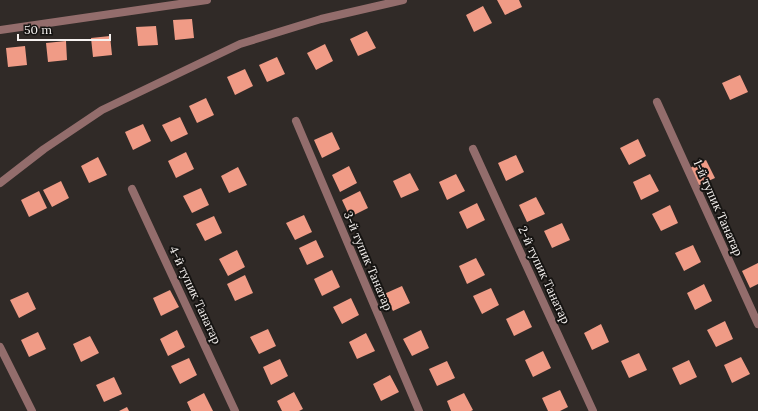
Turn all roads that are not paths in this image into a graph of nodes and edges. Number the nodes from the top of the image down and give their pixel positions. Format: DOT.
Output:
graph roads {
  1 [pos="208,0"];
  2 [pos="403,0"];
  3 [pos="0,30"];
  4 [pos="657,102"];
  5 [pos="296,121"];
  6 [pos="473,149"];
  7 [pos="0,183"];
  8 [pos="132,189"];
  9 [pos="758,324"];
  10 [pos="0,347"];
  11 [pos="32,411"];
  12 [pos="235,411"];
  13 [pos="419,411"];
  14 [pos="593,411"];
  1 -- 3 [label="street"];
  2 -- 7 [label="street"];
  4 -- 9 [label="street, 1-й тупик Танатар"];
  5 -- 13 [label="street, 3-й тупик Танатар"];
  6 -- 14 [label="street, 2-й тупик Танатар"];
  8 -- 12 [label="street, 4-й тупик Танатар"];
  10 -- 11 [label="street"];
}
